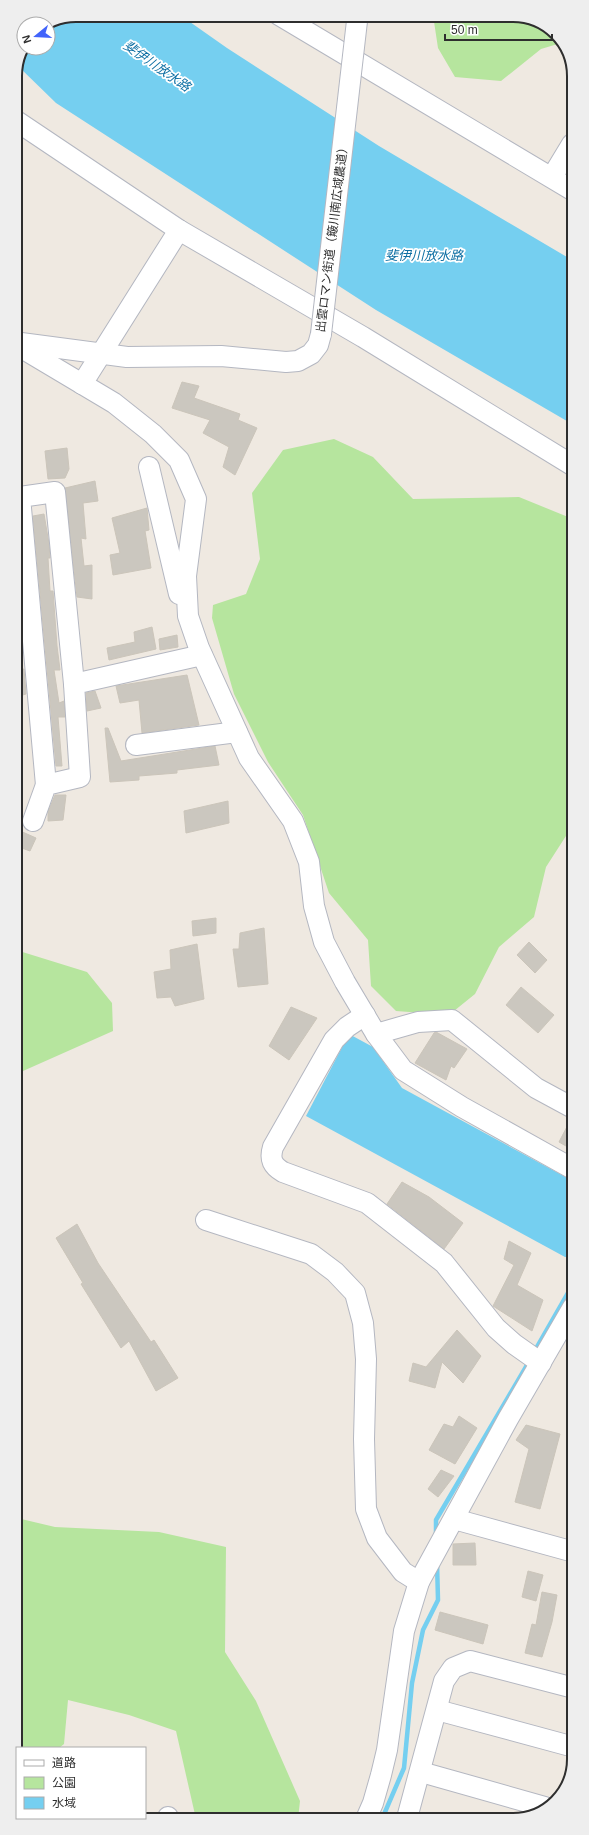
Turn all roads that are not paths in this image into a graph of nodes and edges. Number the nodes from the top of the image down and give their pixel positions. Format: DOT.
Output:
graph roads {
  1 [pos="291,22"];
  2 [pos="358,22"];
  3 [pos="22,125"];
  4 [pos="567,152"];
  5 [pos="552,178"];
  6 [pos="567,187"];
  7 [pos="179,230"];
  8 [pos="22,344"];
  9 [pos="22,347"];
  10 [pos="99,354"];
  11 [pos="82,384"];
  12 [pos="567,462"];
  13 [pos="149,467"];
  14 [pos="22,497"];
  15 [pos="22,519"];
  16 [pos="188,616"];
  17 [pos="202,655"];
  18 [pos="74,684"];
  19 [pos="237,732"];
  20 [pos="136,746"];
  21 [pos="46,785"];
  22 [pos="33,821"];
  23 [pos="365,1015"];
  24 [pos="376,1034"];
  25 [pos="567,1105"];
  26 [pos="567,1166"];
  27 [pos="206,1220"];
  28 [pos="567,1319"];
  29 [pos="541,1363"];
  30 [pos="454,1519"];
  31 [pos="567,1550"];
  32 [pos="419,1582"];
  33 [pos="567,1686"];
  34 [pos="437,1710"];
  35 [pos="567,1745"];
  36 [pos="421,1772"];
  37 [pos="540,1806"];
  38 [pos="369,1813"];
  39 [pos="409,1813"];
  1 -- 5 [label="street"];
  2 -- 10 [label="street, 出雲ロマン街道（簸川南広域農道）, bridge"];
  3 -- 7 [label="street"];
  4 -- 5 [label="street"];
  5 -- 6 [label="street"];
  7 -- 10 [label="street"];
  7 -- 12 [label="street"];
  8 -- 10 [label="street, 出雲ロマン街道（簸川南広域農道）"];
  9 -- 11 [label="street"];
  10 -- 11 [label="street"];
  11 -- 16 [label="street"];
  13 -- 16 [label="street"];
  14 -- 18 [label="street"];
  15 -- 21 [label="street"];
  16 -- 17 [label="street"];
  17 -- 18 [label="street"];
  17 -- 19 [label="street"];
  18 -- 21 [label="street"];
  19 -- 20 [label="street"];
  19 -- 23 [label="street"];
  21 -- 22 [label="street"];
  23 -- 24 [label="street"];
  23 -- 29 [label="street"];
  24 -- 25 [label="street"];
  24 -- 26 [label="street"];
  27 -- 32 [label="street"];
  28 -- 29 [label="street"];
  29 -- 30 [label="street"];
  30 -- 31 [label="street"];
  30 -- 32 [label="street"];
  32 -- 38 [label="street"];
  33 -- 34 [label="street"];
  34 -- 35 [label="street"];
  34 -- 36 [label="street"];
  36 -- 37 [label="street"];
  36 -- 39 [label="street"];
}
